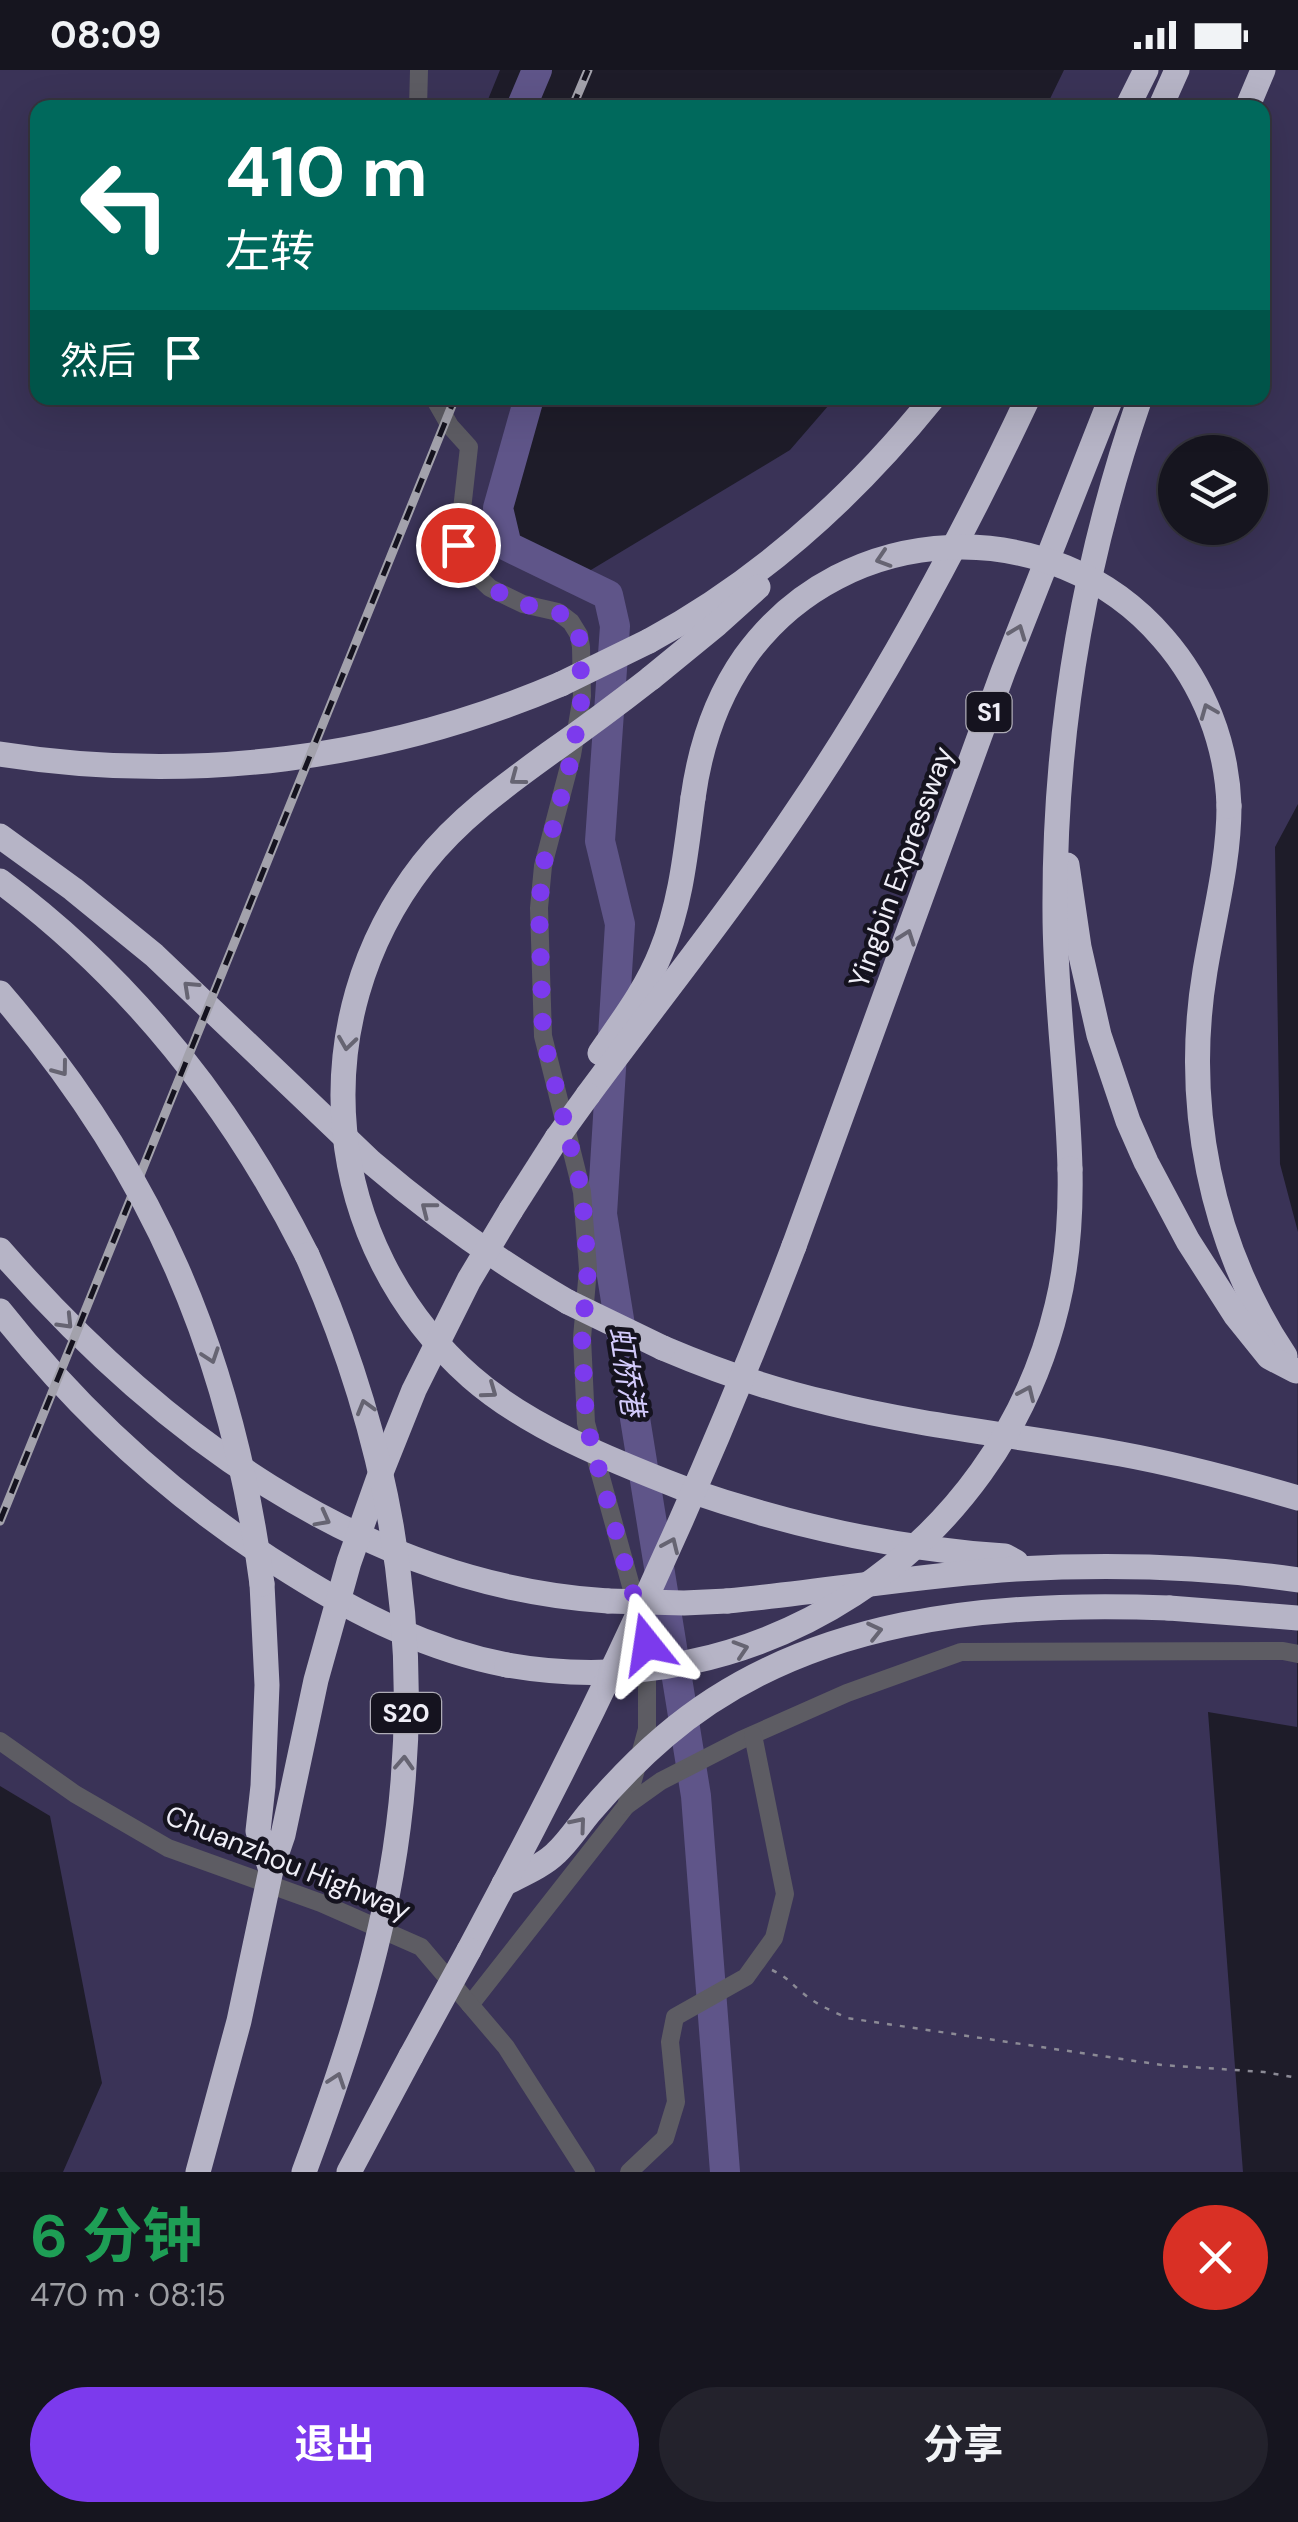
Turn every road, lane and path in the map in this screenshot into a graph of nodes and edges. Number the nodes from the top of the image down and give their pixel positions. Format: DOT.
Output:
graph roads {
  1 [pos="419,70"];
  2 [pos="1146,70"];
  3 [pos="1178,70"];
  4 [pos="1264,70"];
  5 [pos="418,100"];
  6 [pos="1130,100"];
  7 [pos="1164,100"];
  8 [pos="1251,100"];
  9 [pos="438,405"];
  10 [pos="927,405"];
  11 [pos="1025,405"];
  12 [pos="1107,405"];
  13 [pos="1138,405"];
  14 [pos="767,564"];
  15 [pos="0,754"];
  16 [pos="0,836"];
  17 [pos="1056,842"];
  18 [pos="0,880"];
  19 [pos="0,994"];
  20 [pos="588,1095"];
  21 [pos="0,1250"];
  22 [pos="0,1311"];
  23 [pos="1297,1372"];
  24 [pos="1298,1498"];
  25 [pos="1030,1569"];
  26 [pos="1298,1580"];
  27 [pos="1298,1618"];
  28 [pos="1298,1654"];
  29 [pos="747,1738"];
  30 [pos="0,1741"];
  31 [pos="626,1806"];
  32 [pos="271,1870"];
  33 [pos="504,1884"];
  34 [pos="748,1974"];
  35 [pos="470,2004"];
  36 [pos="1298,2078"];
  37 [pos="198,2172"];
  38 [pos="304,2172"];
  39 [pos="349,2172"];
  40 [pos="586,2172"];
  41 [pos="629,2172"];
  1 -- 5 [label="street"];
  2 -- 6 [label="highway"];
  3 -- 7 [label="highway"];
  4 -- 8 [label="highway"];
  9 -- 31 [label="street"];
  10 -- 14 [label="highway"];
  11 -- 20 [label="highway"];
  33 -- 12 [label="highway, Yingbin Expressway / S1, one-way, bridge"];
  13 -- 17 [label="highway"];
  14 -- 15 [label="highway, bridge"];
  14 -- 25 [label="highway, one-way, bridge"];
  24 -- 16 [label="highway, one-way, bridge"];
  22 -- 17 [label="highway, one-way, bridge"];
  17 -- 23 [label="highway"];
  38 -- 18 [label="highway, S20, one-way, bridge"];
  19 -- 32 [label="highway, one-way, bridge"];
  23 -- 20 [label="highway, one-way, bridge"];
  20 -- 32 [label="highway, bridge"];
  21 -- 25 [label="highway, one-way, bridge"];
  25 -- 26 [label="highway"];
  33 -- 27 [label="highway, one-way, bridge"];
  28 -- 29 [label="street"];
  29 -- 31 [label="street"];
  29 -- 34 [label="street"];
  30 -- 35 [label="street, Chuanzhou Highway"];
  31 -- 35 [label="street"];
  32 -- 37 [label="highway, bridge"];
  33 -- 39 [label="highway, Yingbin Expressway, bridge"];
  34 -- 36 [label="path"];
  34 -- 41 [label="street"];
  35 -- 40 [label="street, Chuanzhou Highway"];
}
